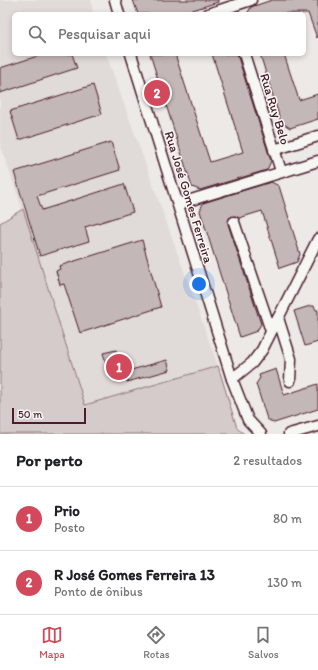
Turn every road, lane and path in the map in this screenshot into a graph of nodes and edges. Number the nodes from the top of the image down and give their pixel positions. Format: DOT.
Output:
graph roads {
  1 [pos="115,0"];
  2 [pos="251,0"];
  3 [pos="230,7"];
  4 [pos="118,12"];
  5 [pos="214,12"];
  6 [pos="132,56"];
  7 [pos="245,56"];
  8 [pos="318,136"];
  9 [pos="274,150"];
  10 [pos="318,161"];
  11 [pos="281,171"];
  12 [pos="178,204"];
  13 [pos="234,222"];
  14 [pos="318,239"];
  15 [pos="278,318"];
  16 [pos="271,331"];
  17 [pos="232,379"];
  18 [pos="290,381"];
  19 [pos="318,427"];
  20 [pos="261,434"];
  21 [pos="289,434"];
  22 [pos="311,434"];
  1 -- 4 [label="street"];
  2 -- 3 [label="street"];
  3 -- 5 [label="street"];
  6 -- 12 [label="street, Rua José Gomes Ferreira"];
  7 -- 9 [label="street, Rua Ruy Belo"];
  8 -- 9 [label="street"];
  9 -- 11 [label="street, Rua Ruy Belo"];
  10 -- 11 [label="street"];
  11 -- 12 [label="street"];
  12 -- 17 [label="street, Rua José Gomes Ferreira"];
  13 -- 16 [label="street"];
  14 -- 15 [label="street"];
  15 -- 16 [label="street"];
  15 -- 18 [label="street"];
  16 -- 17 [label="street"];
  17 -- 20 [label="street, Rua José Gomes Ferreira"];
  19 -- 21 [label="street"];
  19 -- 22 [label="street"];
}
